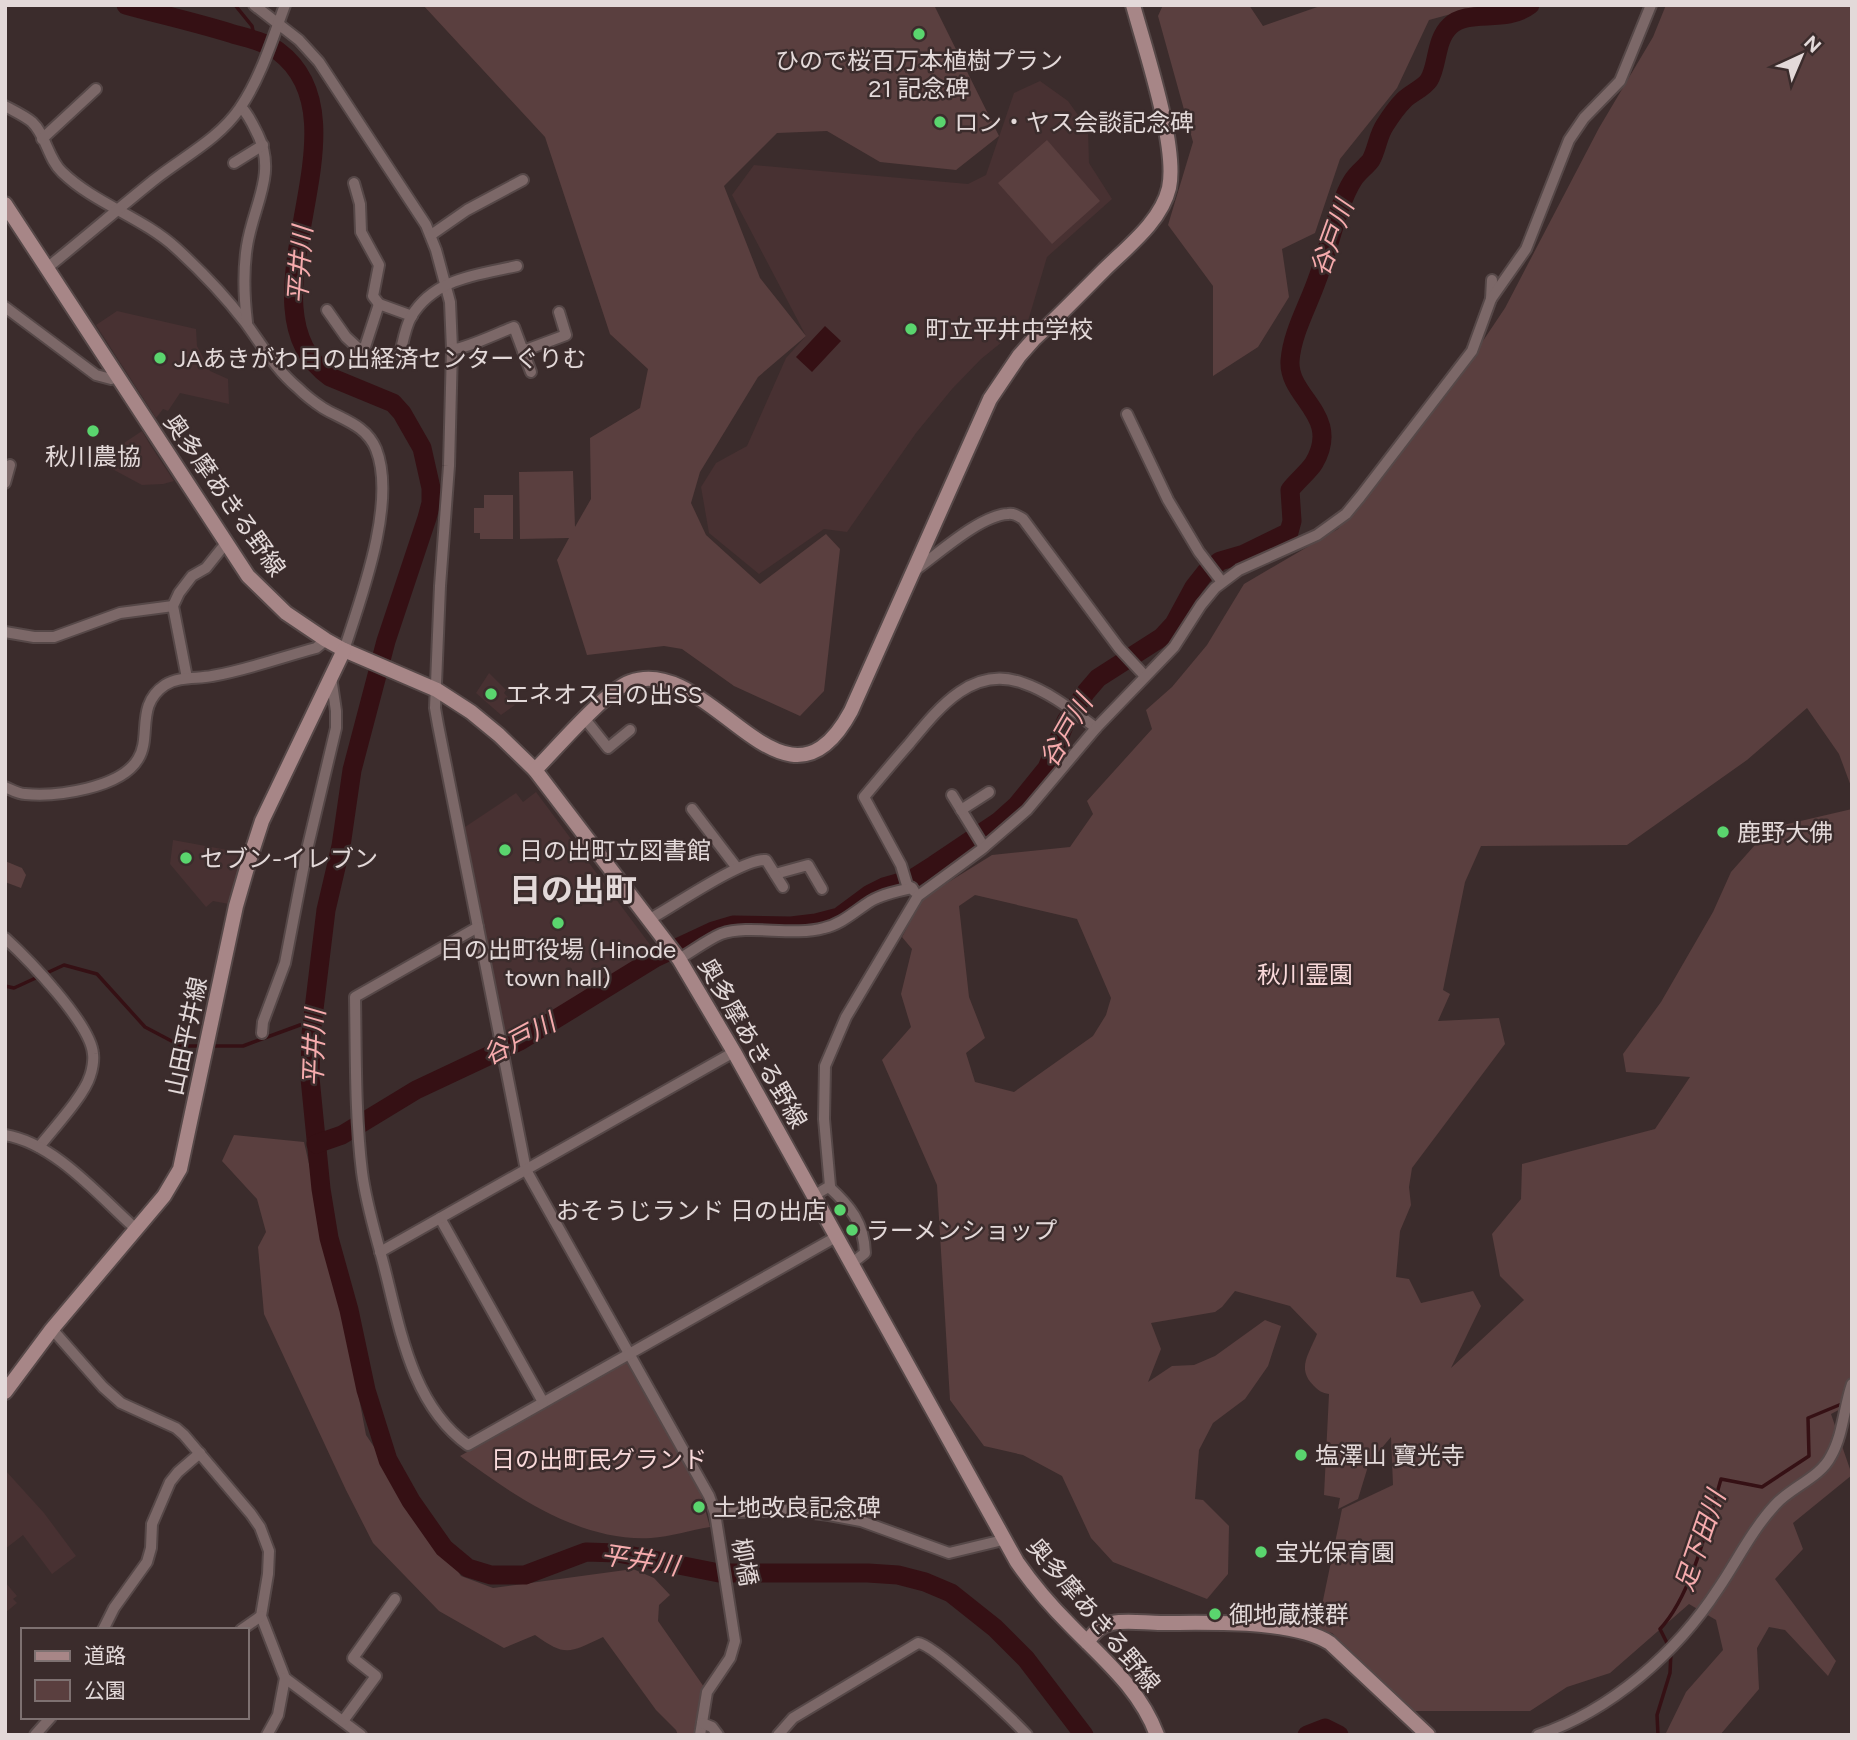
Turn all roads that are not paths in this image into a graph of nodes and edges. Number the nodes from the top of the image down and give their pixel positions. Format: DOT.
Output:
graph roads {
  1 [pos="254,5"];
  2 [pos="285,5"];
  3 [pos="1133,5"];
  4 [pos="1651,5"];
  5 [pos="276,27"];
  6 [pos="96,89"];
  7 [pos="5,106"];
  8 [pos="241,107"];
  9 [pos="42,139"];
  10 [pos="263,145"];
  11 [pos="234,163"];
  12 [pos="523,180"];
  13 [pos="354,183"];
  14 [pos="5,204"];
  15 [pos="118,211"];
  16 [pos="431,235"];
  17 [pos="517,266"];
  18 [pos="47,268"];
  19 [pos="1492,280"];
  20 [pos="446,284"];
  21 [pos="1491,299"];
  22 [pos="379,304"];
  23 [pos="5,307"];
  24 [pos="327,310"];
  25 [pos="559,312"];
  26 [pos="412,316"];
  27 [pos="247,325"];
  28 [pos="452,349"];
  29 [pos="523,351"];
  30 [pos="400,354"];
  31 [pos="531,373"];
  32 [pos="117,376"];
  33 [pos="1128,414"];
  34 [pos="10,465"];
  35 [pos="5,483"];
  36 [pos="226,542"];
  37 [pos="912,573"];
  38 [pos="1222,582"];
  39 [pos="173,606"];
  40 [pos="5,632"];
  41 [pos="327,640"];
  42 [pos="349,652"];
  43 [pos="1145,676"];
  44 [pos="331,677"];
  45 [pos="187,678"];
  46 [pos="437,690"];
  47 [pos="585,719"];
  48 [pos="1096,728"];
  49 [pos="630,730"];
  50 [pos="536,770"];
  51 [pos="5,787"];
  52 [pos="989,792"];
  53 [pos="952,795"];
  54 [pos="692,809"];
  55 [pos="961,810"];
  56 [pos="982,844"];
  57 [pos="737,869"];
  58 [pos="775,874"];
  59 [pos="783,887"];
  60 [pos="822,889"];
  61 [pos="915,892"];
  62 [pos="650,919"];
  63 [pos="478,927"];
  64 [pos="5,939"];
  65 [pos="679,959"];
  66 [pos="262,1030"];
  67 [pos="734,1052"];
  68 [pos="5,1135"];
  69 [pos="39,1147"];
  70 [pos="526,1170"];
  71 [pos="829,1187"];
  72 [pos="813,1196"];
  73 [pos="440,1218"];
  74 [pos="136,1230"];
  75 [pos="836,1237"];
  76 [pos="380,1252"];
  77 [pos="851,1264"];
  78 [pos="52,1329"];
  79 [pos="630,1353"];
  80 [pos="1850,1388"];
  81 [pos="5,1392"];
  82 [pos="543,1402"];
  83 [pos="200,1453"];
  84 [pos="716,1518"];
  85 [pos="1003,1540"];
  86 [pos="395,1599"];
  87 [pos="261,1616"];
  88 [pos="104,1628"];
  89 [pos="244,1628"];
  90 [pos="1087,1642"];
  91 [pos="285,1678"];
  92 [pos="49,1719"];
  93 [pos="343,1721"];
  94 [pos="702,1723"];
  95 [pos="1426,1734"];
  96 [pos="35,1735"];
  97 [pos="267,1735"];
  98 [pos="361,1735"];
  99 [pos="700,1735"];
  100 [pos="718,1735"];
  101 [pos="778,1735"];
  102 [pos="1027,1735"];
  103 [pos="1157,1735"];
  104 [pos="1538,1735"];
  1 -- 5 [label="street, 柳橋"];
  2 -- 5 [label="street"];
  3 -- 37 [label="main road"];
  4 -- 21 [label="street"];
  5 -- 8 [label="street"];
  5 -- 16 [label="street, 柳橋"];
  6 -- 9 [label="street"];
  7 -- 9 [label="street"];
  8 -- 10 [label="street"];
  8 -- 15 [label="street"];
  9 -- 15 [label="street"];
  10 -- 11 [label="street"];
  10 -- 27 [label="street"];
  12 -- 16 [label="street"];
  13 -- 22 [label="street"];
  14 -- 18 [label="main road, 奥多摩あきる野線"];
  15 -- 18 [label="street"];
  15 -- 27 [label="street"];
  16 -- 20 [label="street, 柳橋"];
  17 -- 20 [label="street"];
  18 -- 32 [label="main road, 奥多摩あきる野線"];
  19 -- 21 [label="street"];
  20 -- 26 [label="street"];
  20 -- 28 [label="street, 柳橋"];
  21 -- 38 [label="street"];
  22 -- 24 [label="street"];
  22 -- 26 [label="street"];
  23 -- 32 [label="street"];
  25 -- 29 [label="street"];
  26 -- 30 [label="street"];
  27 -- 42 [label="street"];
  28 -- 29 [label="street"];
  28 -- 46 [label="street, 柳橋"];
  29 -- 31 [label="street"];
  32 -- 36 [label="main road, 奥多摩あきる野線"];
  33 -- 38 [label="street"];
  34 -- 35 [label="street"];
  36 -- 39 [label="street"];
  36 -- 41 [label="main road, 奥多摩あきる野線"];
  37 -- 43 [label="street"];
  37 -- 47 [label="main road"];
  38 -- 43 [label="street"];
  39 -- 40 [label="street"];
  39 -- 45 [label="street"];
  41 -- 42 [label="main road, 奥多摩あきる野線"];
  41 -- 45 [label="street"];
  42 -- 44 [label="main road, 山田平井線"];
  42 -- 46 [label="main road, 奥多摩あきる野線"];
  43 -- 48 [label="street"];
  44 -- 66 [label="street"];
  44 -- 74 [label="main road, 山田平井線"];
  45 -- 51 [label="street"];
  46 -- 50 [label="main road, 奥多摩あきる野線"];
  46 -- 63 [label="street, 柳橋"];
  47 -- 49 [label="street"];
  47 -- 50 [label="main road"];
  48 -- 56 [label="street"];
  48 -- 61 [label="street"];
  50 -- 62 [label="main road, 奥多摩あきる野線"];
  52 -- 55 [label="street"];
  53 -- 55 [label="street"];
  54 -- 57 [label="street"];
  55 -- 56 [label="street"];
  56 -- 61 [label="street"];
  57 -- 58 [label="street"];
  57 -- 62 [label="street"];
  58 -- 59 [label="street"];
  58 -- 60 [label="street"];
  61 -- 65 [label="street"];
  61 -- 71 [label="street"];
  62 -- 65 [label="main road, 奥多摩あきる野線"];
  63 -- 70 [label="street, 柳橋"];
  63 -- 76 [label="street"];
  64 -- 69 [label="street"];
  65 -- 67 [label="main road, 奥多摩あきる野線"];
  67 -- 70 [label="street"];
  67 -- 72 [label="main road, 奥多摩あきる野線"];
  68 -- 69 [label="street"];
  69 -- 74 [label="street"];
  70 -- 73 [label="street"];
  70 -- 79 [label="street, 柳橋"];
  71 -- 72 [label="street"];
  71 -- 77 [label="street"];
  72 -- 75 [label="main road, 奥多摩あきる野線"];
  73 -- 76 [label="street"];
  73 -- 82 [label="street"];
  74 -- 78 [label="main road, 山田平井線"];
  75 -- 77 [label="main road, 奥多摩あきる野線"];
  75 -- 79 [label="street"];
  76 -- 82 [label="street"];
  77 -- 85 [label="main road, 奥多摩あきる野線"];
  78 -- 81 [label="main road, 山田平井線"];
  78 -- 83 [label="street"];
  79 -- 82 [label="street"];
  79 -- 84 [label="street, 柳橋"];
  80 -- 104 [label="street"];
  83 -- 87 [label="street"];
  83 -- 88 [label="street"];
  84 -- 85 [label="street"];
  84 -- 94 [label="street, 柳橋"];
  85 -- 90 [label="main road, 奥多摩あきる野線"];
  86 -- 93 [label="street"];
  87 -- 89 [label="street"];
  87 -- 91 [label="street"];
  90 -- 95 [label="main road"];
  90 -- 103 [label="main road, 奥多摩あきる野線"];
  91 -- 93 [label="street"];
  91 -- 97 [label="street"];
  92 -- 96 [label="street"];
  93 -- 98 [label="street"];
  94 -- 99 [label="street, 柳橋"];
  94 -- 100 [label="street"];
  101 -- 102 [label="street"];
}
